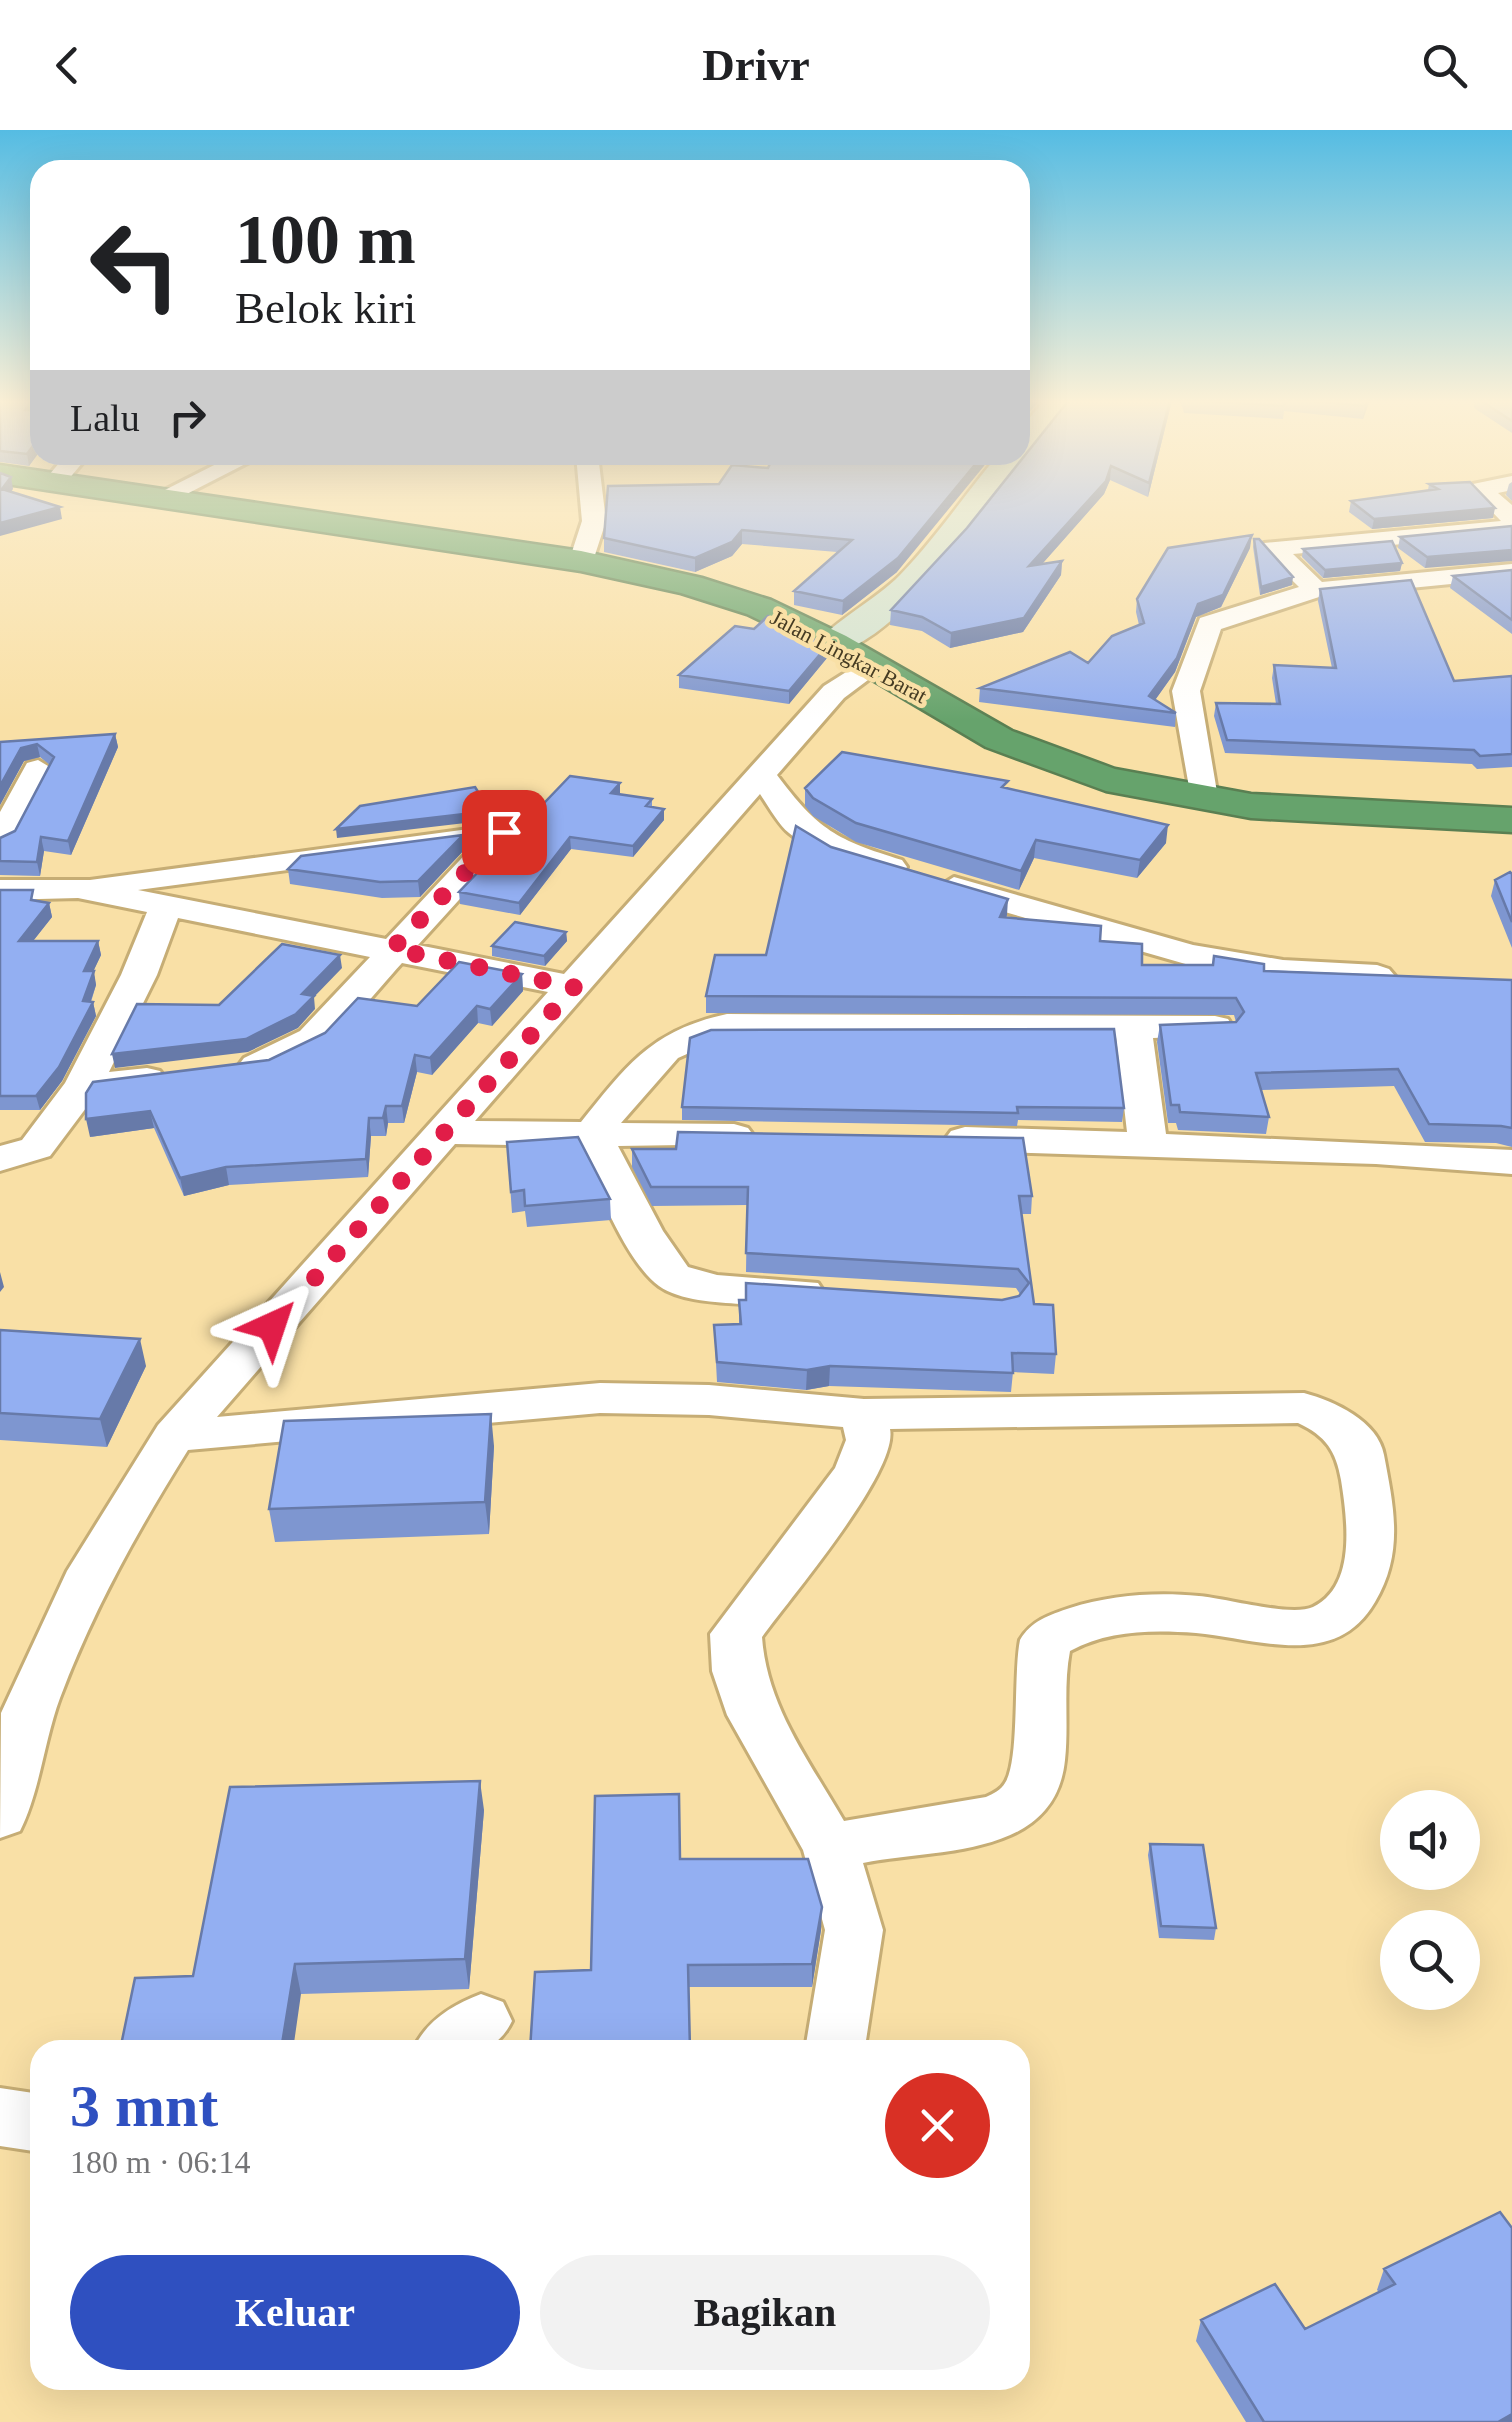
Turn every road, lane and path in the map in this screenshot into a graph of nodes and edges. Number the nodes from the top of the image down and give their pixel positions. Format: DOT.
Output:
graph roads {
  1 [pos="235,507"];
  2 [pos="592,507"];
  3 [pos="974,507"];
  4 [pos="1512,527"];
  5 [pos="581,561"];
  6 [pos="1512,571"];
  7 [pos="1316,590"];
  8 [pos="834,643"];
  9 [pos="870,664"];
  10 [pos="761,775"];
  11 [pos="22,781"];
  12 [pos="1203,798"];
  13 [pos="1512,820"];
  14 [pos="0,842"];
  15 [pos="78,888"];
  16 [pos="0,890"];
  17 [pos="165,909"];
  18 [pos="392,949"];
  19 [pos="1400,978"];
  20 [pos="574,987"];
  21 [pos="1132,1026"];
  22 [pos="1220,1027"];
  23 [pos="83,1086"];
  24 [pos="444,1132"];
  25 [pos="592,1134"];
  26 [pos="764,1136"];
  27 [pos="937,1139"];
  28 [pos="1148,1144"];
  29 [pos="0,1158"];
  30 [pos="1512,1162"];
  31 [pos="843,1294"];
  32 [pos="864,1414"];
  33 [pos="174,1436"];
  34 [pos="0,1815"];
  35 [pos="830,1847"];
  36 [pos="835,2040"];
  37 [pos="0,2117"];
  38 [pos="30,2122"];
  1 -- 5 [label="highway, Jalan Lingkar Barat"];
  2 -- 5 [label="street"];
  3 -- 8 [label="main road"];
  4 -- 7 [label="street"];
  5 -- 8 [label="highway, Jalan Lingkar Barat"];
  6 -- 7 [label="street"];
  7 -- 12 [label="street"];
  8 -- 9 [label="highway, Jalan Lingkar Barat"];
  9 -- 10 [label="street"];
  9 -- 12 [label="highway, Jalan Lingkar Barat"];
  10 -- 19 [label="street"];
  10 -- 20 [label="street"];
  11 -- 14 [label="street"];
  12 -- 13 [label="highway, Jalan Lingkar Barat"];
  15 -- 16 [label="street"];
  15 -- 17 [label="street"];
  15 -- 18 [label="street"];
  17 -- 18 [label="street"];
  17 -- 23 [label="street"];
  18 -- 20 [label="street"];
  18 -- 23 [label="street"];
  20 -- 24 [label="street"];
  21 -- 22 [label="street"];
  21 -- 25 [label="street"];
  21 -- 28 [label="street"];
  23 -- 29 [label="street"];
  24 -- 25 [label="street"];
  24 -- 33 [label="street"];
  25 -- 26 [label="street"];
  25 -- 31 [label="street"];
  27 -- 28 [label="street"];
  28 -- 30 [label="street"];
  32 -- 33 [label="street"];
  32 -- 35 [label="street"];
  32 -- 35 [label="street"];
  33 -- 34 [label="street"];
  35 -- 36 [label="street"];
  37 -- 38 [label="street"];
}
